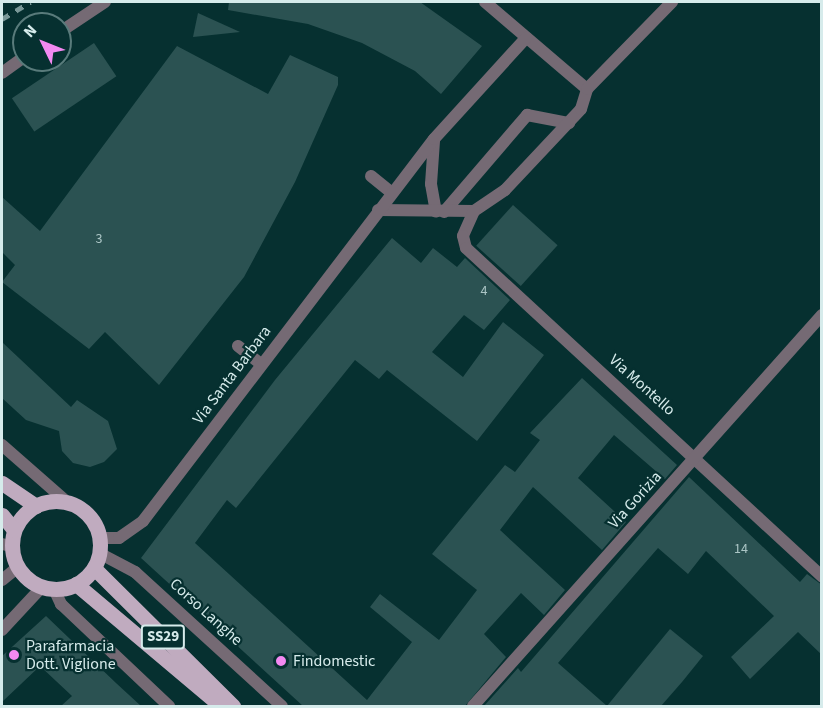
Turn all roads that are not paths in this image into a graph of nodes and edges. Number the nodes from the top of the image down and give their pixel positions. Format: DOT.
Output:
graph roads {
  1 [pos="105,2"];
  2 [pos="485,2"];
  3 [pos="672,2"];
  4 [pos="72,25"];
  5 [pos="526,38"];
  6 [pos="587,89"];
  7 [pos="569,123"];
  8 [pos="434,139"];
  9 [pos="371,176"];
  10 [pos="392,193"];
  11 [pos="378,210"];
  12 [pos="474,211"];
  13 [pos="440,212"];
  14 [pos="819,323"];
  15 [pos="238,346"];
  16 [pos="261,364"];
  17 [pos="2,445"];
  18 [pos="696,456"];
  19 [pos="2,483"];
  20 [pos="67,502"];
  21 [pos="36,506"];
  22 [pos="2,515"];
  23 [pos="14,530"];
  24 [pos="6,545"];
  25 [pos="99,546"];
  26 [pos="18,567"];
  27 [pos="94,568"];
  28 [pos="822,577"];
  29 [pos="2,580"];
  30 [pos="76,584"];
  31 [pos="48,588"];
  32 [pos="2,630"];
  33 [pos="170,706"];
  34 [pos="221,706"];
  35 [pos="233,706"];
  36 [pos="282,706"];
  37 [pos="473,706"];
  1 -- 4 [label="street"];
  2 -- 5 [label="street"];
  3 -- 6 [label="street"];
  5 -- 6 [label="street"];
  5 -- 8 [label="street, Via Santa Barbara"];
  6 -- 7 [label="street"];
  7 -- 12 [label="street"];
  7 -- 13 [label="street"];
  8 -- 10 [label="street, Via Santa Barbara"];
  8 -- 13 [label="street"];
  9 -- 10 [label="street"];
  10 -- 11 [label="street, Via Santa Barbara"];
  11 -- 13 [label="street"];
  11 -- 16 [label="street, Via Santa Barbara"];
  12 -- 13 [label="street"];
  12 -- 18 [label="street, Via Montello"];
  14 -- 18 [label="street, Via Gorizia"];
  15 -- 16 [label="street"];
  16 -- 25 [label="street, Via Santa Barbara"];
  17 -- 20 [label="street"];
  18 -- 28 [label="street, Via Montello"];
  18 -- 37 [label="street, Via Gorizia"];
  19 -- 21 [label="main road"];
  20 -- 21 [label="main road"];
  20 -- 25 [label="main road"];
  21 -- 23 [label="main road"];
  22 -- 23 [label="main road"];
  23 -- 24 [label="main road"];
  24 -- 26 [label="main road"];
  25 -- 27 [label="main road"];
  25 -- 36 [label="street, Corso Langhe"];
  26 -- 29 [label="street"];
  26 -- 31 [label="main road"];
  27 -- 30 [label="main road"];
  27 -- 35 [label="main road, SS29"];
  30 -- 31 [label="main road"];
  30 -- 34 [label="main road, SS29"];
  31 -- 32 [label="street"];
  31 -- 33 [label="street"];
}
